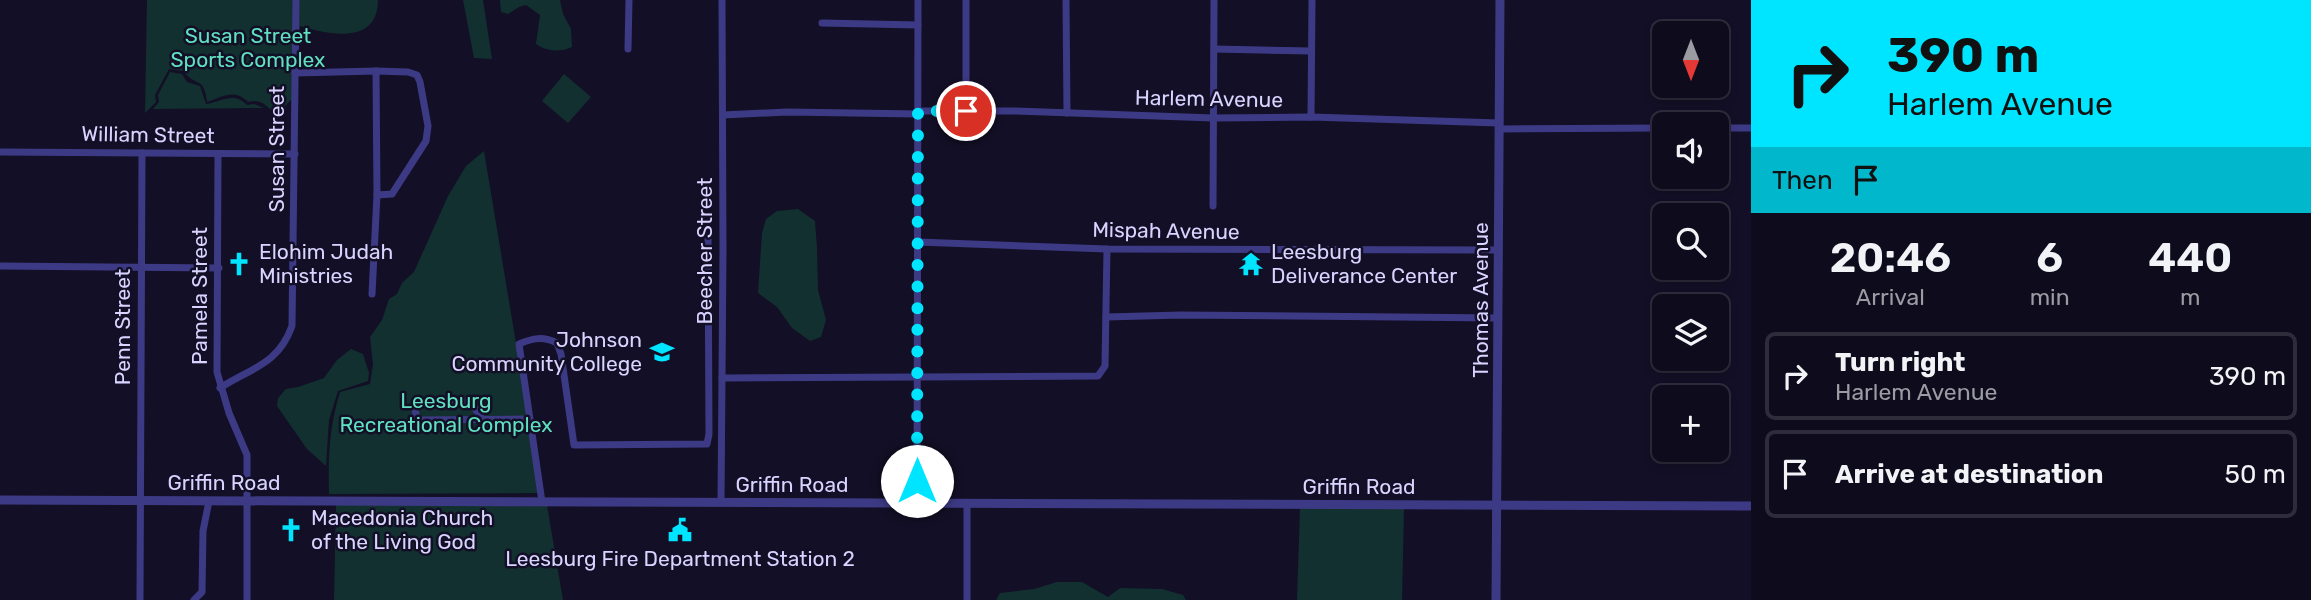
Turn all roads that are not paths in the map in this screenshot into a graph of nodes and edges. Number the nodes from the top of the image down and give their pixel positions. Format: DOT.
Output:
graph roads {
  1 [pos="296,0"];
  2 [pos="629,0"];
  3 [pos="722,0"];
  4 [pos="918,0"];
  5 [pos="966,0"];
  6 [pos="1066,0"];
  7 [pos="1214,0"];
  8 [pos="1312,0"];
  9 [pos="1500,0"];
  10 [pos="822,23"];
  11 [pos="918,25"];
  12 [pos="628,49"];
  13 [pos="1214,49"];
  14 [pos="1311,51"];
  15 [pos="376,71"];
  16 [pos="295,73"];
  17 [pos="966,111"];
  18 [pos="918,112"];
  19 [pos="1067,114"];
  20 [pos="723,115"];
  21 [pos="1311,117"];
  22 [pos="1213,118"];
  23 [pos="1499,126"];
  24 [pos="1652,128"];
  25 [pos="1729,128"];
  26 [pos="1751,128"];
  27 [pos="0,152"];
  28 [pos="142,153"];
  29 [pos="218,154"];
  30 [pos="295,154"];
  31 [pos="377,195"];
  32 [pos="1213,206"];
  33 [pos="708,226"];
  34 [pos="918,242"];
  35 [pos="1107,249"];
  36 [pos="1498,250"];
  37 [pos="0,266"];
  38 [pos="140,267"];
  39 [pos="219,268"];
  40 [pos="372,294"];
  41 [pos="1106,317"];
  42 [pos="1498,318"];
  43 [pos="918,377"];
  44 [pos="722,378"];
  45 [pos="220,388"];
  46 [pos="481,419"];
  47 [pos="530,419"];
  48 [pos="0,500"];
  49 [pos="139,501"];
  50 [pos="209,501"];
  51 [pos="248,501"];
  52 [pos="542,502"];
  53 [pos="721,503"];
  54 [pos="917,504"];
  55 [pos="967,504"];
  56 [pos="1497,505"];
  57 [pos="1751,506"];
  58 [pos="140,600"];
  59 [pos="194,600"];
  60 [pos="247,600"];
  61 [pos="967,600"];
  62 [pos="1496,600"];
  1 -- 16 [label="street, Susan Street"];
  2 -- 12 [label="street"];
  3 -- 20 [label="street, Beecher Street"];
  4 -- 11 [label="street"];
  5 -- 17 [label="street"];
  6 -- 19 [label="street"];
  7 -- 13 [label="street"];
  8 -- 14 [label="street"];
  9 -- 23 [label="street, Thomas Avenue"];
  10 -- 11 [label="street"];
  11 -- 18 [label="street"];
  13 -- 14 [label="street"];
  13 -- 22 [label="street"];
  14 -- 21 [label="street"];
  15 -- 16 [label="street"];
  15 -- 31 [label="street"];
  15 -- 31 [label="street"];
  16 -- 30 [label="street, Susan Street"];
  17 -- 18 [label="street, Harlem Avenue"];
  17 -- 19 [label="street, Harlem Avenue"];
  18 -- 20 [label="street, Harlem Avenue"];
  18 -- 34 [label="street"];
  19 -- 22 [label="street, Harlem Avenue"];
  20 -- 44 [label="street, Beecher Street"];
  21 -- 22 [label="street, Harlem Avenue"];
  21 -- 23 [label="street, Harlem Avenue"];
  22 -- 32 [label="street"];
  23 -- 24 [label="street, Harlem Avenue"];
  23 -- 36 [label="street, Thomas Avenue"];
  25 -- 26 [label="street"];
  27 -- 28 [label="street, William Street"];
  28 -- 29 [label="street, William Street"];
  28 -- 38 [label="street, Penn Street"];
  29 -- 30 [label="street, William Street"];
  29 -- 39 [label="street, Pamela Street"];
  30 -- 45 [label="street, Susan Street"];
  31 -- 40 [label="street"];
  33 -- 47 [label="street"];
  34 -- 35 [label="street, Mispah Avenue"];
  34 -- 43 [label="street"];
  35 -- 36 [label="street, Mispah Avenue"];
  35 -- 41 [label="street"];
  36 -- 42 [label="street, Thomas Avenue"];
  37 -- 38 [label="street"];
  38 -- 39 [label="street"];
  38 -- 49 [label="street, Penn Street"];
  39 -- 45 [label="street, Pamela Street"];
  41 -- 42 [label="street"];
  41 -- 43 [label="street"];
  42 -- 56 [label="street, Thomas Avenue"];
  43 -- 44 [label="street"];
  43 -- 54 [label="street"];
  44 -- 53 [label="street, Beecher Street"];
  45 -- 51 [label="street, Pamela Street"];
  46 -- 46 [label="street"];
  46 -- 47 [label="street"];
  47 -- 52 [label="street"];
  48 -- 49 [label="street, Griffin Road"];
  49 -- 50 [label="street, Griffin Road"];
  49 -- 58 [label="street, Penn Street"];
  50 -- 51 [label="street, Griffin Road"];
  50 -- 59 [label="street"];
  51 -- 52 [label="street, Griffin Road"];
  51 -- 60 [label="street, Pamela Street"];
  52 -- 53 [label="street, Griffin Road"];
  53 -- 54 [label="street, Griffin Road"];
  54 -- 55 [label="street, Griffin Road"];
  55 -- 56 [label="street, Griffin Road"];
  55 -- 61 [label="street"];
  56 -- 57 [label="street, Griffin Road"];
  56 -- 62 [label="street, Thomas Avenue"];
}
